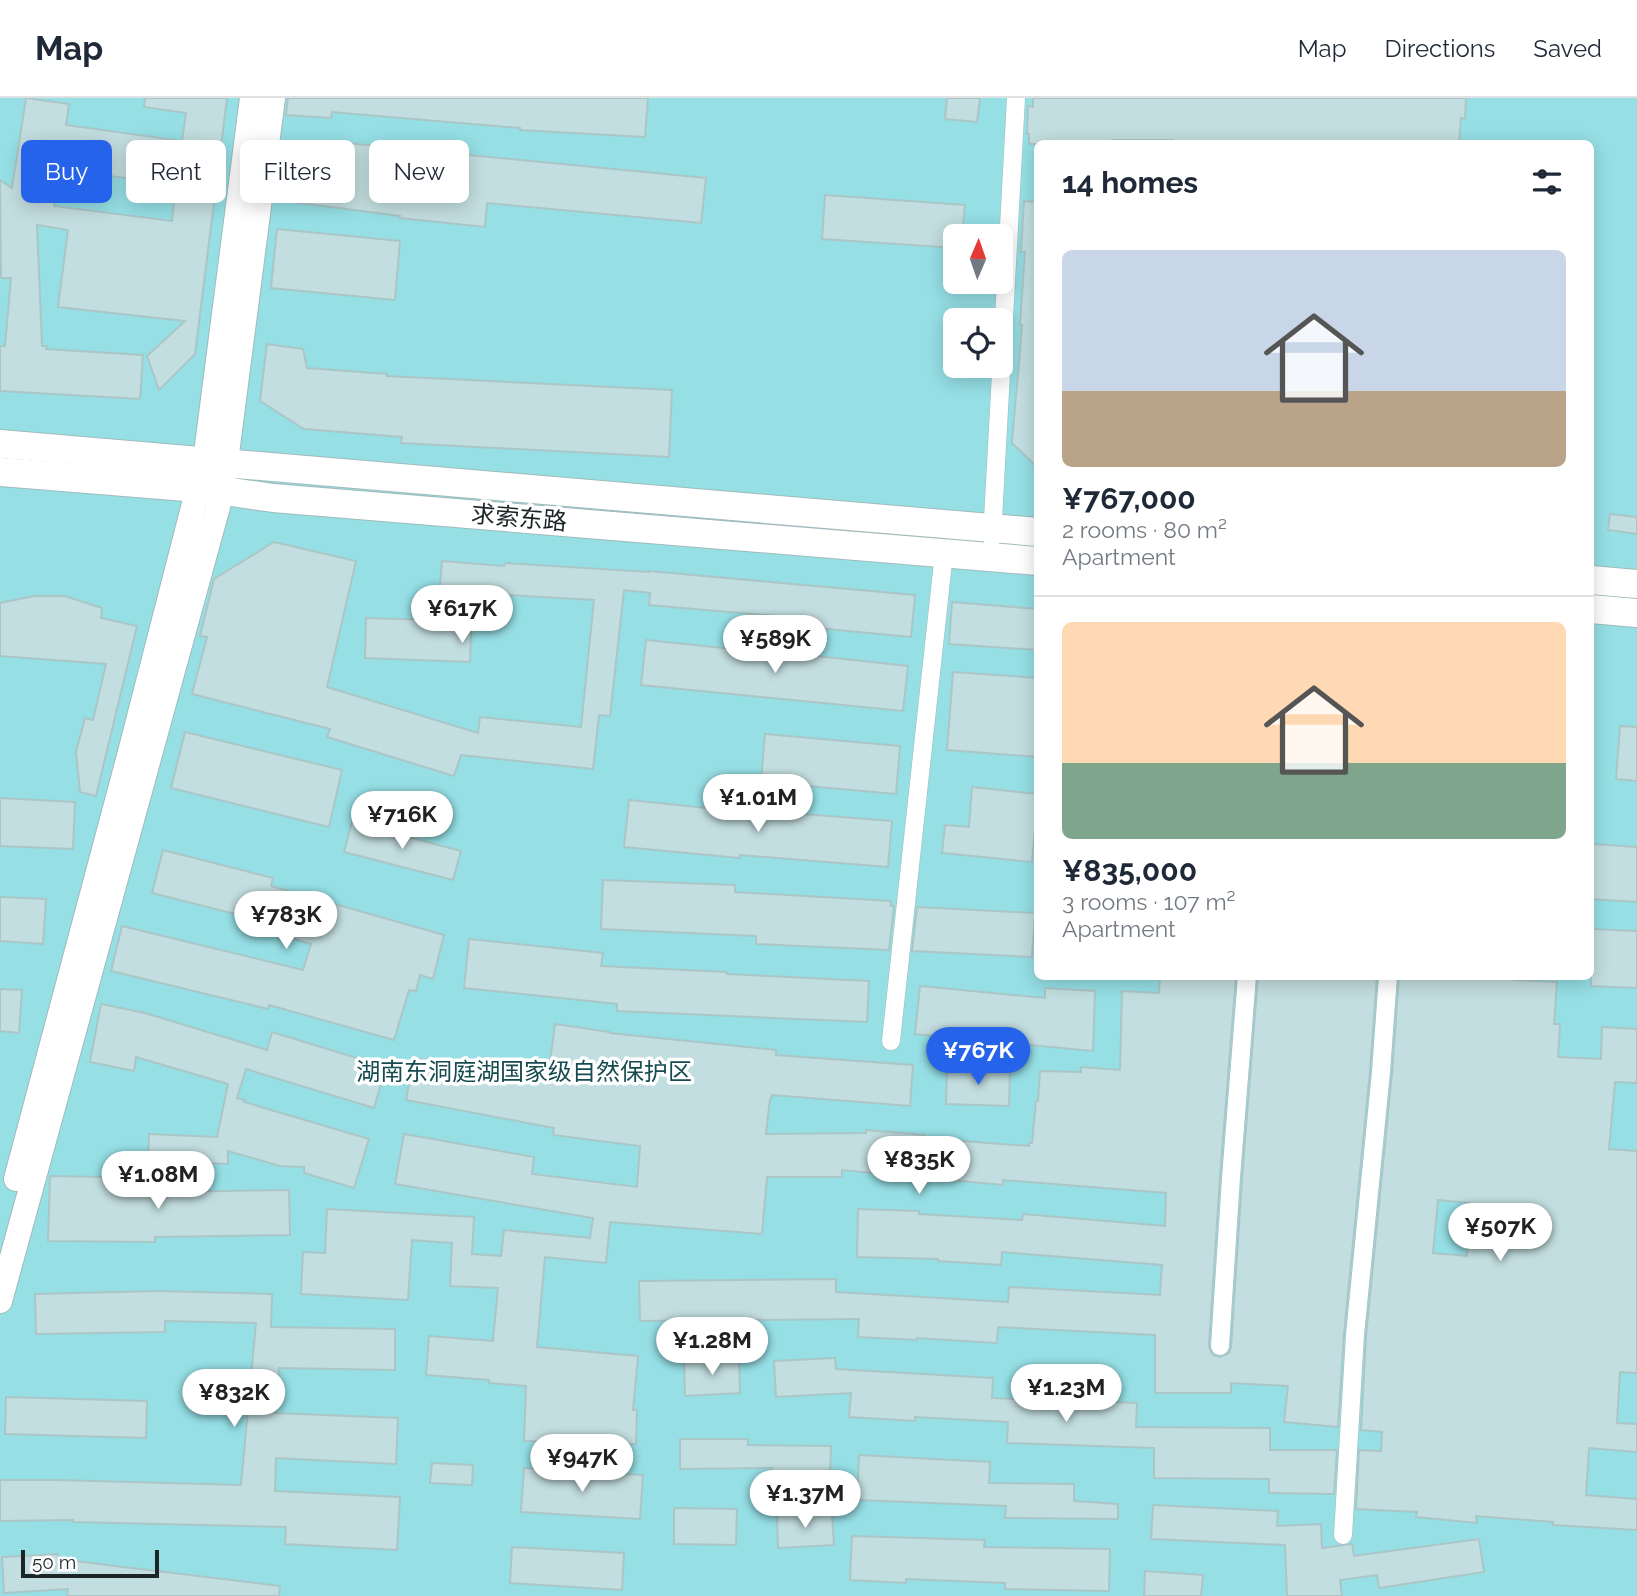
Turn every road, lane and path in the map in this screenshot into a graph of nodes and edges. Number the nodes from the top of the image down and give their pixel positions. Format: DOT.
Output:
graph roads {
  1 [pos="252,98"];
  2 [pos="273,98"];
  3 [pos="1016,98"];
  4 [pos="0,444"];
  5 [pos="216,462"];
  6 [pos="0,472"];
  7 [pos="210,490"];
  8 [pos="992,528"];
  9 [pos="1034,532"];
  10 [pos="944,553"];
  11 [pos="990,557"];
  12 [pos="1034,561"];
  13 [pos="1594,580"];
  14 [pos="1637,584"];
  15 [pos="1594,609"];
  16 [pos="1637,613"];
  17 [pos="1247,980"];
  18 [pos="1388,980"];
  19 [pos="891,1041"];
  20 [pos="0,1239"];
  21 [pos="0,1301"];
  22 [pos="1220,1346"];
  23 [pos="1343,1535"];
  1 -- 5 [label="main road"];
  2 -- 5 [label="main road"];
  3 -- 8 [label="street"];
  4 -- 5 [label="main road, 求索东路"];
  5 -- 7 [label="main road"];
  5 -- 8 [label="main road, 求索东路"];
  6 -- 7 [label="main road, 求索东路"];
  7 -- 10 [label="main road, 求索东路"];
  7 -- 20 [label="main road"];
  7 -- 21 [label="main road"];
  8 -- 9 [label="main road, 求索东路"];
  8 -- 11 [label="street"];
  10 -- 11 [label="main road, 求索东路"];
  10 -- 19 [label="street"];
  11 -- 12 [label="main road, 求索东路"];
  13 -- 14 [label="main road"];
  15 -- 16 [label="main road"];
  17 -- 22 [label="street"];
  18 -- 23 [label="street"];
}
